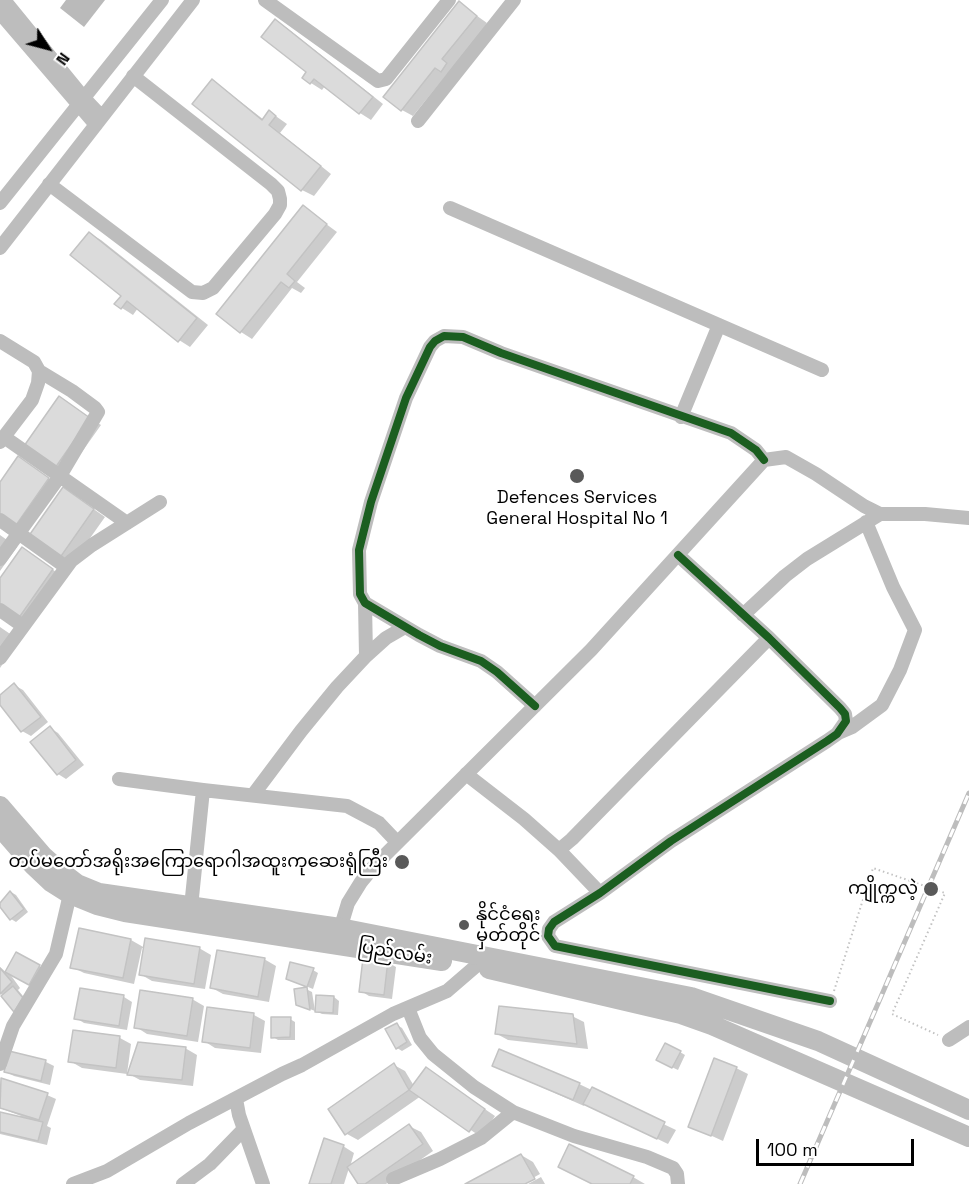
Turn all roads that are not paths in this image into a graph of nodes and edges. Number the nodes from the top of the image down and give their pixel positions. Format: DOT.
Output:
graph roads {
  1 [pos="4,0"];
  2 [pos="193,0"];
  3 [pos="265,0"];
  4 [pos="449,0"];
  5 [pos="514,0"];
  6 [pos="160,2"];
  7 [pos="0,13"];
  8 [pos="178,19"];
  9 [pos="133,76"];
  10 [pos="80,101"];
  11 [pos="99,121"];
  12 [pos="418,121"];
  13 [pos="50,184"];
  14 [pos="0,203"];
  15 [pos="450,208"];
  16 [pos="0,248"];
  17 [pos="719,325"];
  18 [pos="0,341"];
  19 [pos="39,370"];
  20 [pos="822,370"];
  21 [pos="681,417"];
  22 [pos="2,440"];
  23 [pos="764,460"];
  24 [pos="60,476"];
  25 [pos="160,502"];
  26 [pos="880,514"];
  27 [pos="969,519"];
  28 [pos="0,520"];
  29 [pos="127,522"];
  30 [pos="866,522"];
  31 [pos="18,532"];
  32 [pos="678,555"];
  33 [pos="0,559"];
  34 [pos="66,567"];
  35 [pos="365,603"];
  36 [pos="0,610"];
  37 [pos="743,615"];
  38 [pos="23,626"];
  39 [pos="405,627"];
  40 [pos="769,638"];
  41 [pos="366,656"];
  42 [pos="0,658"];
  43 [pos="535,706"];
  44 [pos="837,734"];
  45 [pos="466,774"];
  46 [pos="119,779"];
  47 [pos="203,790"];
  48 [pos="253,795"];
  49 [pos="0,806"];
  50 [pos="0,827"];
  51 [pos="397,842"];
  52 [pos="559,850"];
  53 [pos="600,892"];
  54 [pos="70,894"];
  55 [pos="191,907"];
  56 [pos="338,936"];
  57 [pos="477,960"];
  58 [pos="830,1001"];
  59 [pos="408,1008"];
  60 [pos="969,1027"];
  61 [pos="949,1040"];
  62 [pos="0,1064"];
  63 [pos="236,1099"];
  64 [pos="969,1110"];
  65 [pos="513,1112"];
  66 [pos="244,1129"];
  67 [pos="969,1137"];
  68 [pos="393,1179"];
  69 [pos="79,1183"];
  70 [pos="183,1184"];
  71 [pos="262,1184"];
  72 [pos="678,1184"];
  1 -- 10 [label="street"];
  2 -- 8 [label="street"];
  3 -- 4 [label="street"];
  5 -- 12 [label="street"];
  6 -- 8 [label="street"];
  6 -- 10 [label="street"];
  7 -- 10 [label="street"];
  8 -- 9 [label="street"];
  9 -- 11 [label="street"];
  9 -- 13 [label="street"];
  10 -- 11 [label="street"];
  10 -- 14 [label="street"];
  11 -- 13 [label="street"];
  13 -- 16 [label="street"];
  15 -- 17 [label="street"];
  17 -- 20 [label="street"];
  17 -- 21 [label="street"];
  18 -- 19 [label="street"];
  19 -- 22 [label="street"];
  19 -- 24 [label="street"];
  21 -- 23 [label="street"];
  21 -- 35 [label="street"];
  22 -- 24 [label="street"];
  23 -- 26 [label="street"];
  23 -- 32 [label="street"];
  24 -- 29 [label="street"];
  24 -- 31 [label="street"];
  25 -- 29 [label="street"];
  26 -- 27 [label="street"];
  26 -- 30 [label="street"];
  28 -- 31 [label="street"];
  29 -- 34 [label="street"];
  30 -- 37 [label="street"];
  30 -- 44 [label="street"];
  31 -- 33 [label="street"];
  31 -- 34 [label="street"];
  32 -- 37 [label="street"];
  32 -- 43 [label="street"];
  34 -- 38 [label="street"];
  35 -- 39 [label="street"];
  35 -- 41 [label="street"];
  36 -- 38 [label="street"];
  37 -- 40 [label="street"];
  38 -- 42 [label="street"];
  39 -- 41 [label="street"];
  39 -- 43 [label="street"];
  40 -- 44 [label="street"];
  40 -- 52 [label="street"];
  41 -- 48 [label="street"];
  43 -- 45 [label="street"];
  44 -- 53 [label="street"];
  45 -- 51 [label="street"];
  45 -- 52 [label="street"];
  46 -- 47 [label="street"];
  47 -- 48 [label="street"];
  47 -- 55 [label="street"];
  48 -- 51 [label="street"];
  49 -- 55 [label="highway"];
  50 -- 54 [label="highway, ပြည်လမ်း"];
  51 -- 56 [label="street"];
  52 -- 53 [label="street"];
  53 -- 58 [label="street"];
  54 -- 56 [label="highway, ပြည်လမ်း"];
  54 -- 62 [label="street"];
  55 -- 56 [label="highway"];
  56 -- 57 [label="highway"];
  57 -- 59 [label="street"];
  57 -- 64 [label="highway"];
  57 -- 67 [label="highway"];
  59 -- 63 [label="street"];
  59 -- 65 [label="street"];
  60 -- 61 [label="street"];
  63 -- 66 [label="street"];
  63 -- 69 [label="street"];
  65 -- 68 [label="street"];
  65 -- 72 [label="street"];
  66 -- 70 [label="street"];
  66 -- 71 [label="street"];
}
